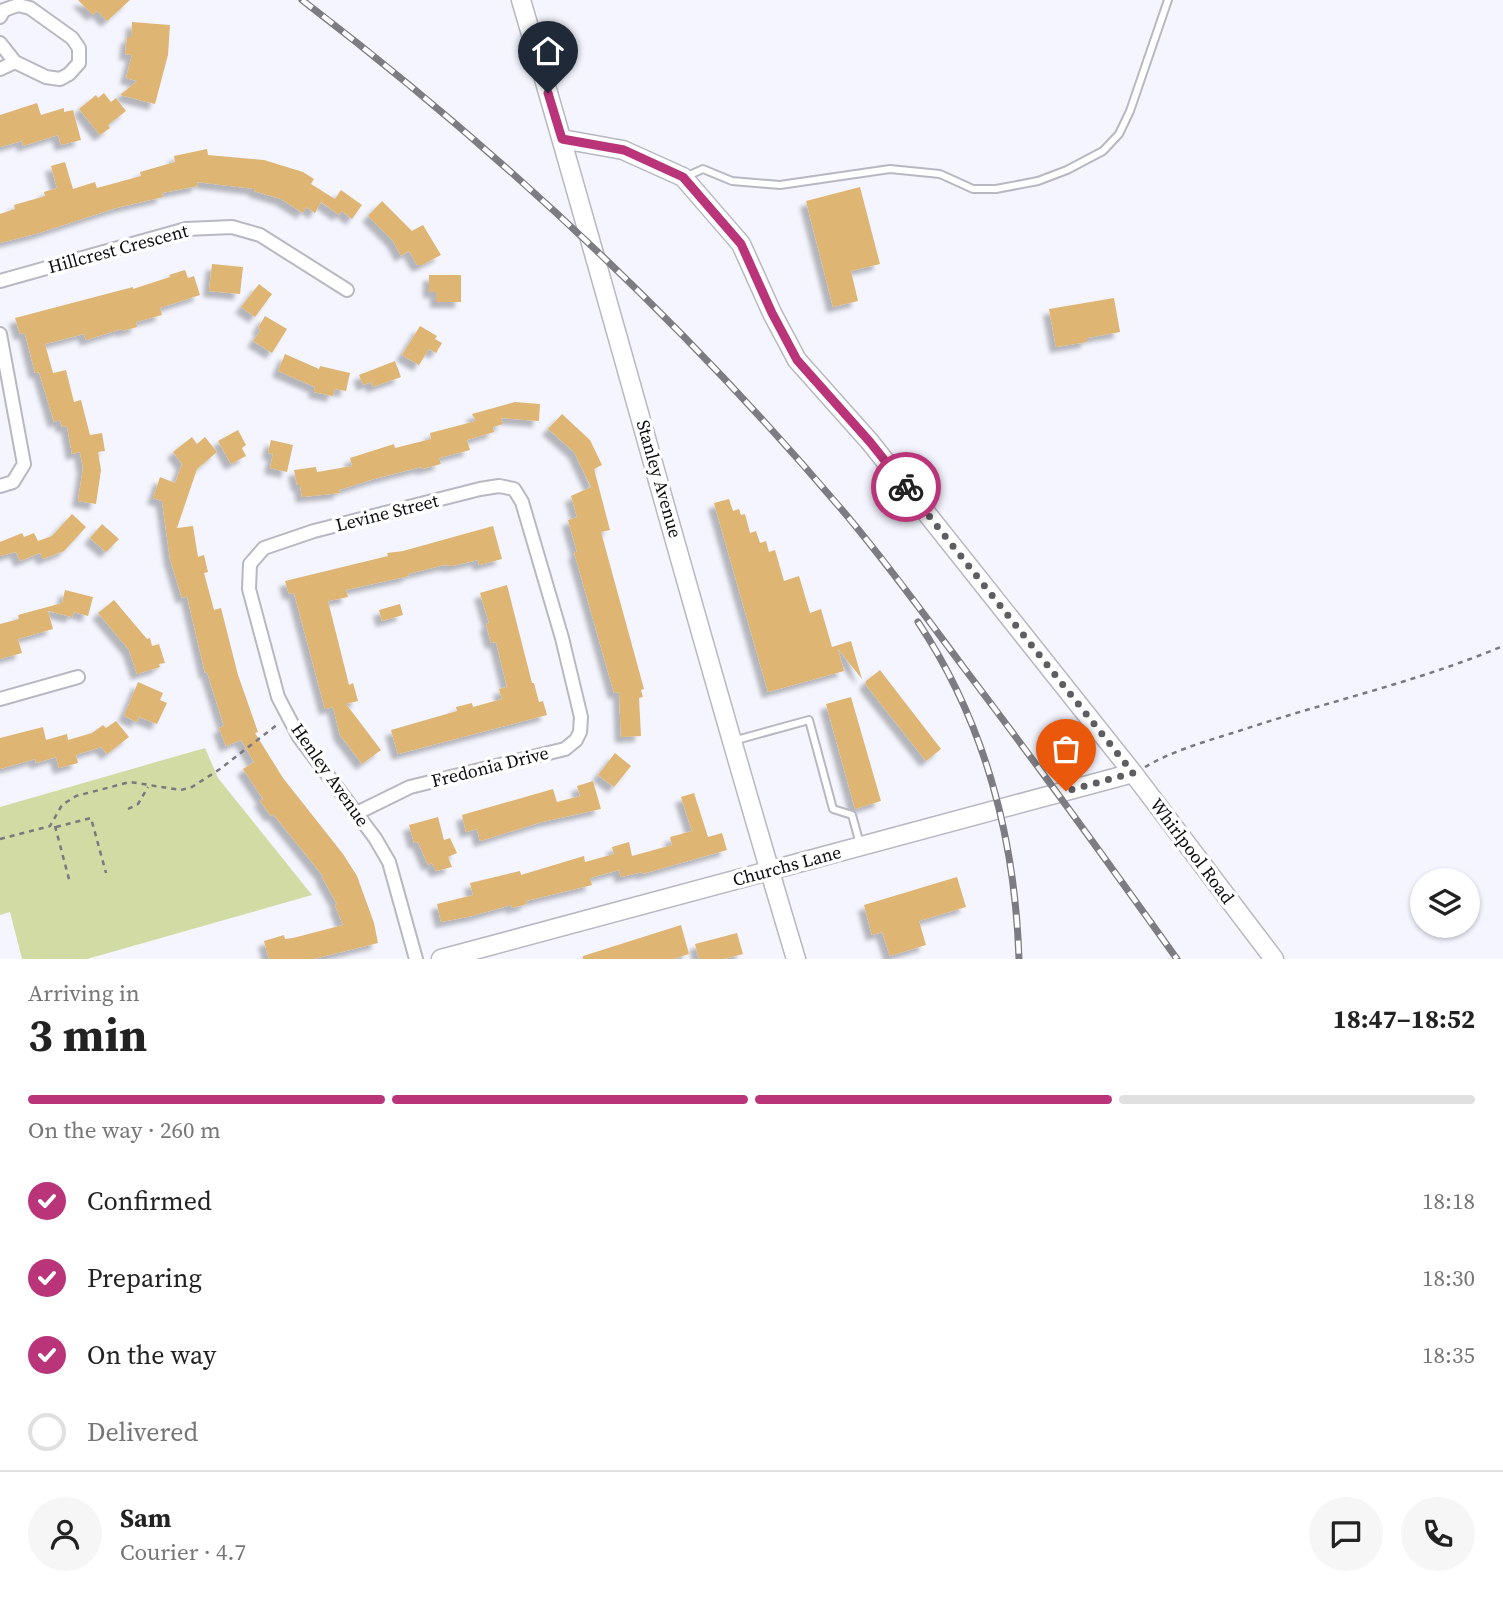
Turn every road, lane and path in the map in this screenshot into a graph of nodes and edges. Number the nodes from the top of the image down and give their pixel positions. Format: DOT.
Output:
graph roads {
  1 [pos="521,0"];
  2 [pos="1168,0"];
  3 [pos="0,17"];
  4 [pos="0,43"];
  5 [pos="15,62"];
  6 [pos="0,69"];
  7 [pos="562,139"];
  8 [pos="683,177"];
  9 [pos="0,281"];
  10 [pos="347,290"];
  11 [pos="0,334"];
  12 [pos="0,486"];
  13 [pos="530,530"];
  14 [pos="249,589"];
  15 [pos="1503,646"];
  16 [pos="78,677"];
  17 [pos="0,699"];
  18 [pos="289,716"];
  19 [pos="732,742"];
  20 [pos="1133,773"];
  21 [pos="148,785"];
  22 [pos="128,809"];
  23 [pos="357,813"];
  24 [pos="55,825"];
  25 [pos="0,839"];
  26 [pos="861,847"];
  27 [pos="769,871"];
  28 [pos="106,873"];
  29 [pos="70,883"];
  30 [pos="416,959"];
  31 [pos="441,959"];
  32 [pos="796,959"];
  33 [pos="1274,959"];
  1 -- 7 [label="street, Stanley Avenue"];
  2 -- 8 [label="lane"];
  3 -- 5 [label="street"];
  4 -- 5 [label="street"];
  5 -- 6 [label="street"];
  7 -- 8 [label="street, Whirlpool Road"];
  7 -- 19 [label="street, Stanley Avenue"];
  8 -- 20 [label="street, Whirlpool Road"];
  9 -- 10 [label="street, Hillcrest Crescent"];
  11 -- 12 [label="street"];
  13 -- 14 [label="street, Levine Street"];
  13 -- 23 [label="street, Fredonia Drive"];
  14 -- 18 [label="street, Henley Avenue"];
  15 -- 20 [label="path"];
  16 -- 17 [label="street"];
  18 -- 21 [label="path"];
  18 -- 23 [label="street, Henley Avenue"];
  19 -- 26 [label="lane"];
  19 -- 27 [label="street, Stanley Avenue"];
  20 -- 26 [label="street, Churchs Lane"];
  20 -- 33 [label="street, Whirlpool Road"];
  21 -- 22 [label="path"];
  21 -- 24 [label="path"];
  23 -- 30 [label="street, Henley Avenue"];
  24 -- 25 [label="path"];
  24 -- 28 [label="path"];
  24 -- 29 [label="path"];
  26 -- 27 [label="street, Churchs Lane"];
  27 -- 31 [label="street, Churchs Lane"];
  27 -- 32 [label="street, Stanley Avenue"];
}
